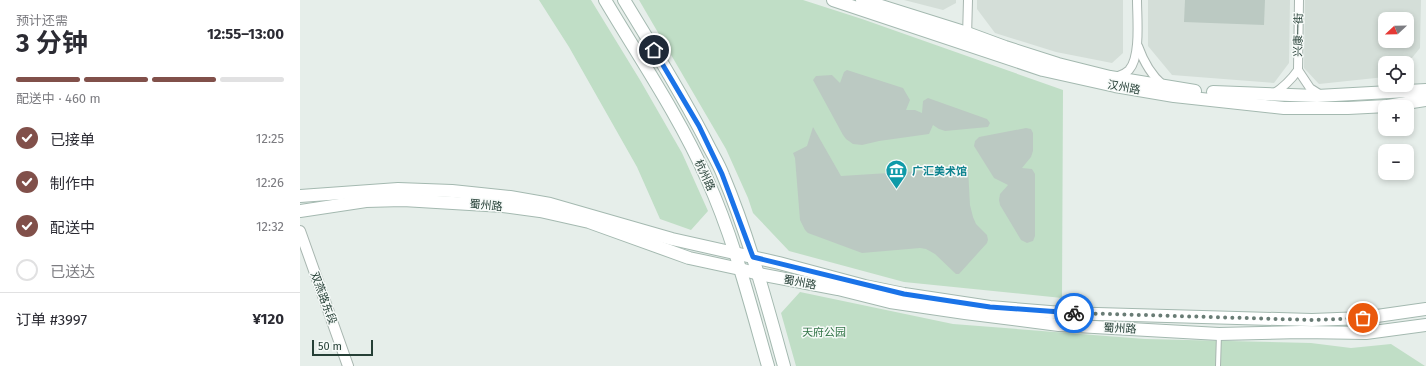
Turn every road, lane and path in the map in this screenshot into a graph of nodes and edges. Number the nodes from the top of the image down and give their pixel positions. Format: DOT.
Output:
graph roads {
  1 [pos="605,0"];
  2 [pos="624,0"];
  3 [pos="833,0"];
  4 [pos="862,0"];
  5 [pos="968,0"];
  6 [pos="1137,0"];
  7 [pos="1299,0"];
  8 [pos="967,38"];
  9 [pos="1138,46"];
  10 [pos="1298,70"];
  11 [pos="1116,77"];
  12 [pos="1164,85"];
  13 [pos="1426,90"];
  14 [pos="1270,95"];
  15 [pos="1323,96"];
  16 [pos="1426,100"];
  17 [pos="300,196"];
  18 [pos="300,211"];
  19 [pos="300,231"];
  20 [pos="736,254"];
  21 [pos="753,257"];
  22 [pos="740,268"];
  23 [pos="759,274"];
  24 [pos="1426,309"];
  25 [pos="1426,325"];
  26 [pos="1218,334"];
  27 [pos="348,366"];
  28 [pos="768,366"];
  29 [pos="784,366"];
  30 [pos="1218,366"];
  1 -- 20 [label="main road, 杭州路"];
  2 -- 21 [label="main road, 杭州路"];
  3 -- 8 [label="main road, 汉州路"];
  4 -- 8 [label="main road, 汉州路"];
  5 -- 8 [label="street"];
  6 -- 9 [label="street"];
  7 -- 10 [label="street, 兴康一街"];
  8 -- 11 [label="main road, 汉州路"];
  8 -- 16 [label="main road, 汉州路"];
  9 -- 11 [label="street"];
  9 -- 12 [label="street"];
  10 -- 14 [label="street"];
  10 -- 15 [label="street"];
  11 -- 12 [label="main road, 汉州路"];
  12 -- 14 [label="main road, 汉州路"];
  13 -- 15 [label="main road, 汉州路"];
  14 -- 15 [label="main road, 汉州路"];
  17 -- 20 [label="main road, 蜀州路"];
  18 -- 22 [label="main road, 蜀州路"];
  19 -- 27 [label="street, 双燕路东段"];
  20 -- 21 [label="main road, 蜀州路"];
  20 -- 22 [label="main road, 杭州路"];
  21 -- 23 [label="main road, 杭州路"];
  21 -- 24 [label="main road, 蜀州路"];
  22 -- 23 [label="main road, 蜀州路"];
  22 -- 28 [label="main road, 杭州路"];
  23 -- 26 [label="main road, 蜀州路"];
  23 -- 29 [label="main road, 杭州路"];
  25 -- 26 [label="main road, 蜀州路"];
  26 -- 30 [label="lane"];
}
